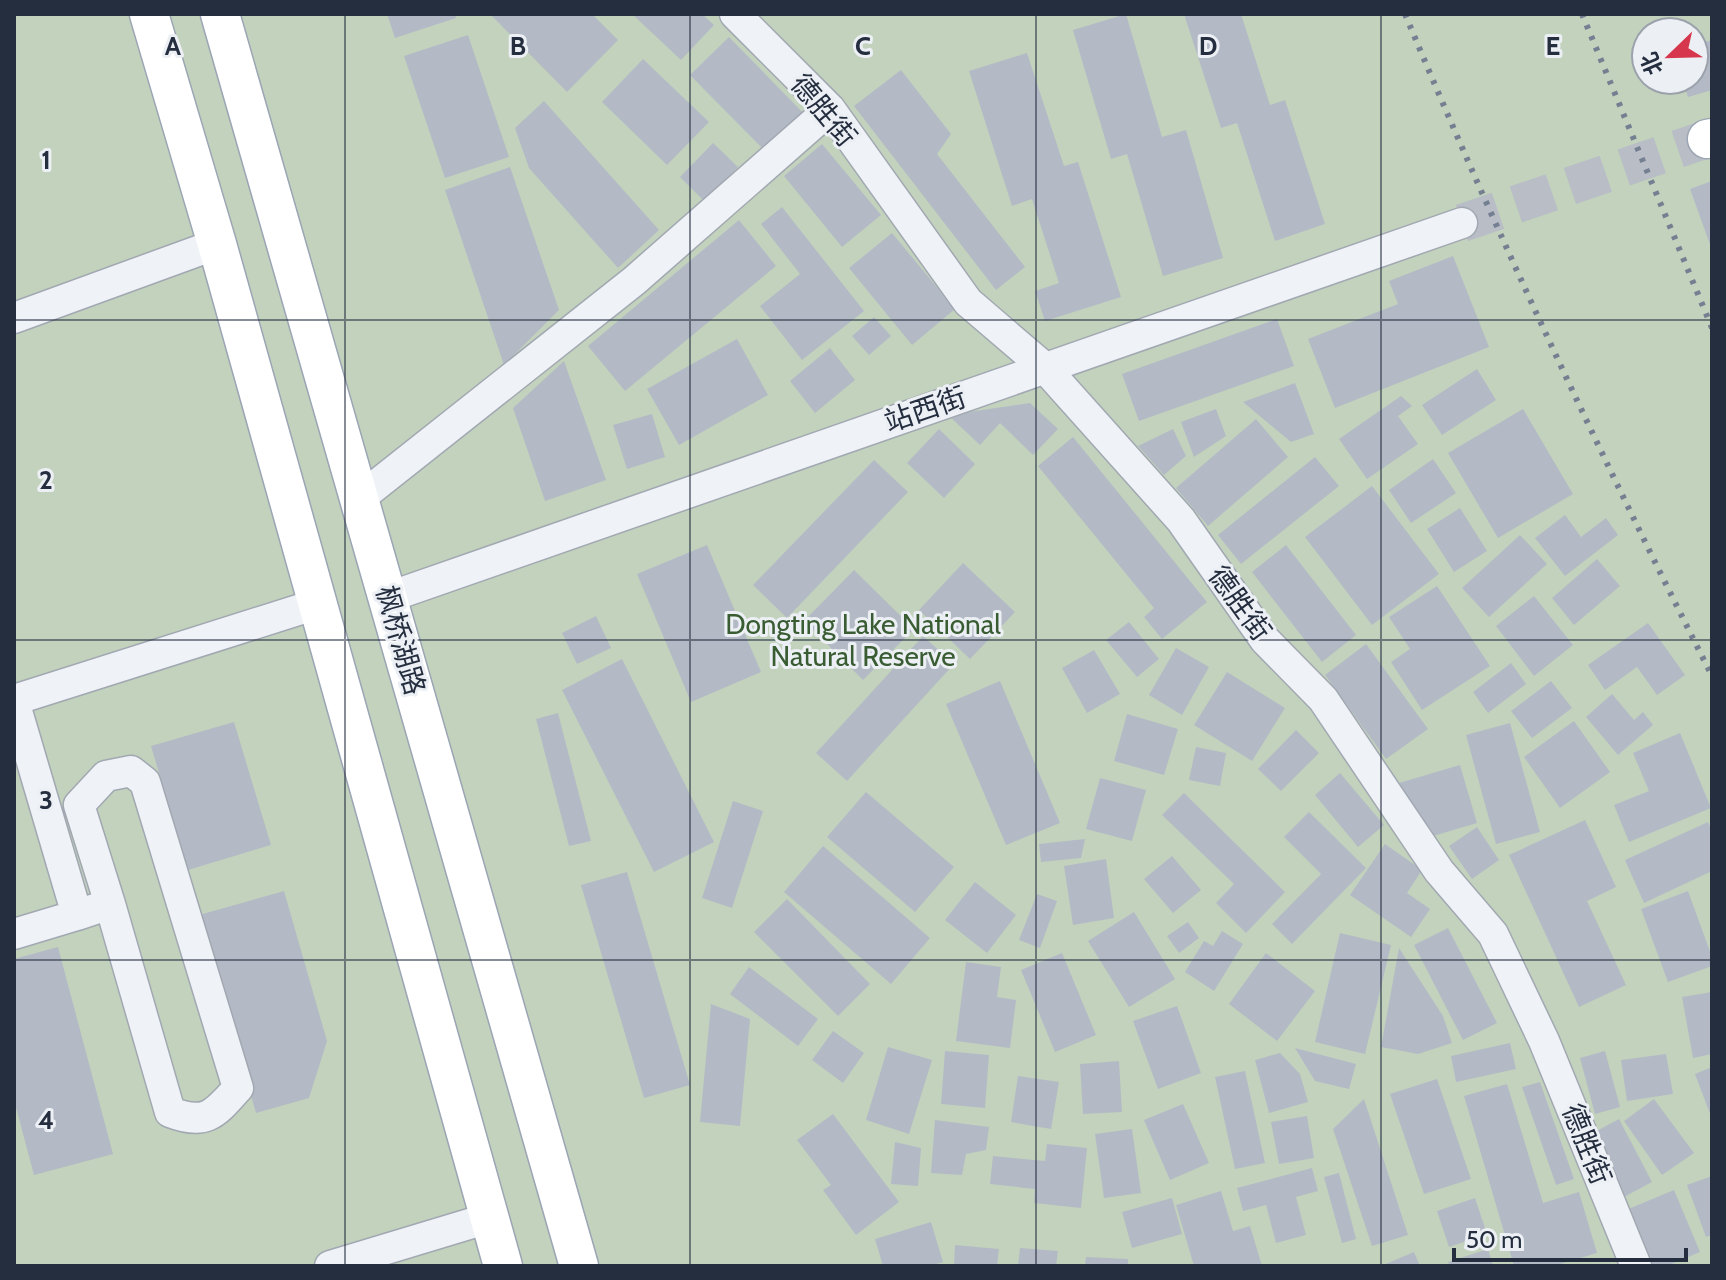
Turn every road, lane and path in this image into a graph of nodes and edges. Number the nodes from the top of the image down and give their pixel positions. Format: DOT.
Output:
graph roads {
  1 [pos="149,14"];
  2 [pos="220,14"];
  3 [pos="735,14"];
  4 [pos="830,109"];
  5 [pos="1462,223"];
  6 [pos="217,244"];
  7 [pos="14,318"];
  8 [pos="1045,368"];
  9 [pos="360,498"];
  10 [pos="389,597"];
  11 [pos="317,604"];
  12 [pos="14,701"];
  13 [pos="110,904"];
  14 [pos="77,915"];
  15 [pos="14,934"];
  16 [pos="489,1218"];
  17 [pos="330,1266"];
  18 [pos="503,1266"];
  19 [pos="579,1266"];
  20 [pos="1636,1266"];
  1 -- 6 [label="main road"];
  2 -- 9 [label="main road, 枫桥湖路"];
  3 -- 4 [label="street, 德胜街"];
  4 -- 8 [label="street, 德胜街"];
  4 -- 9 [label="street"];
  5 -- 8 [label="street, 站西街"];
  6 -- 7 [label="street"];
  6 -- 11 [label="main road"];
  8 -- 10 [label="street, 站西街"];
  8 -- 20 [label="street, 德胜街"];
  9 -- 10 [label="main road, 枫桥湖路"];
  10 -- 19 [label="main road, 枫桥湖路"];
  11 -- 12 [label="street"];
  11 -- 16 [label="main road"];
  12 -- 14 [label="street"];
  13 -- 13 [label="street"];
  13 -- 14 [label="street"];
  14 -- 15 [label="street"];
  16 -- 17 [label="street"];
  16 -- 18 [label="main road"];
}
